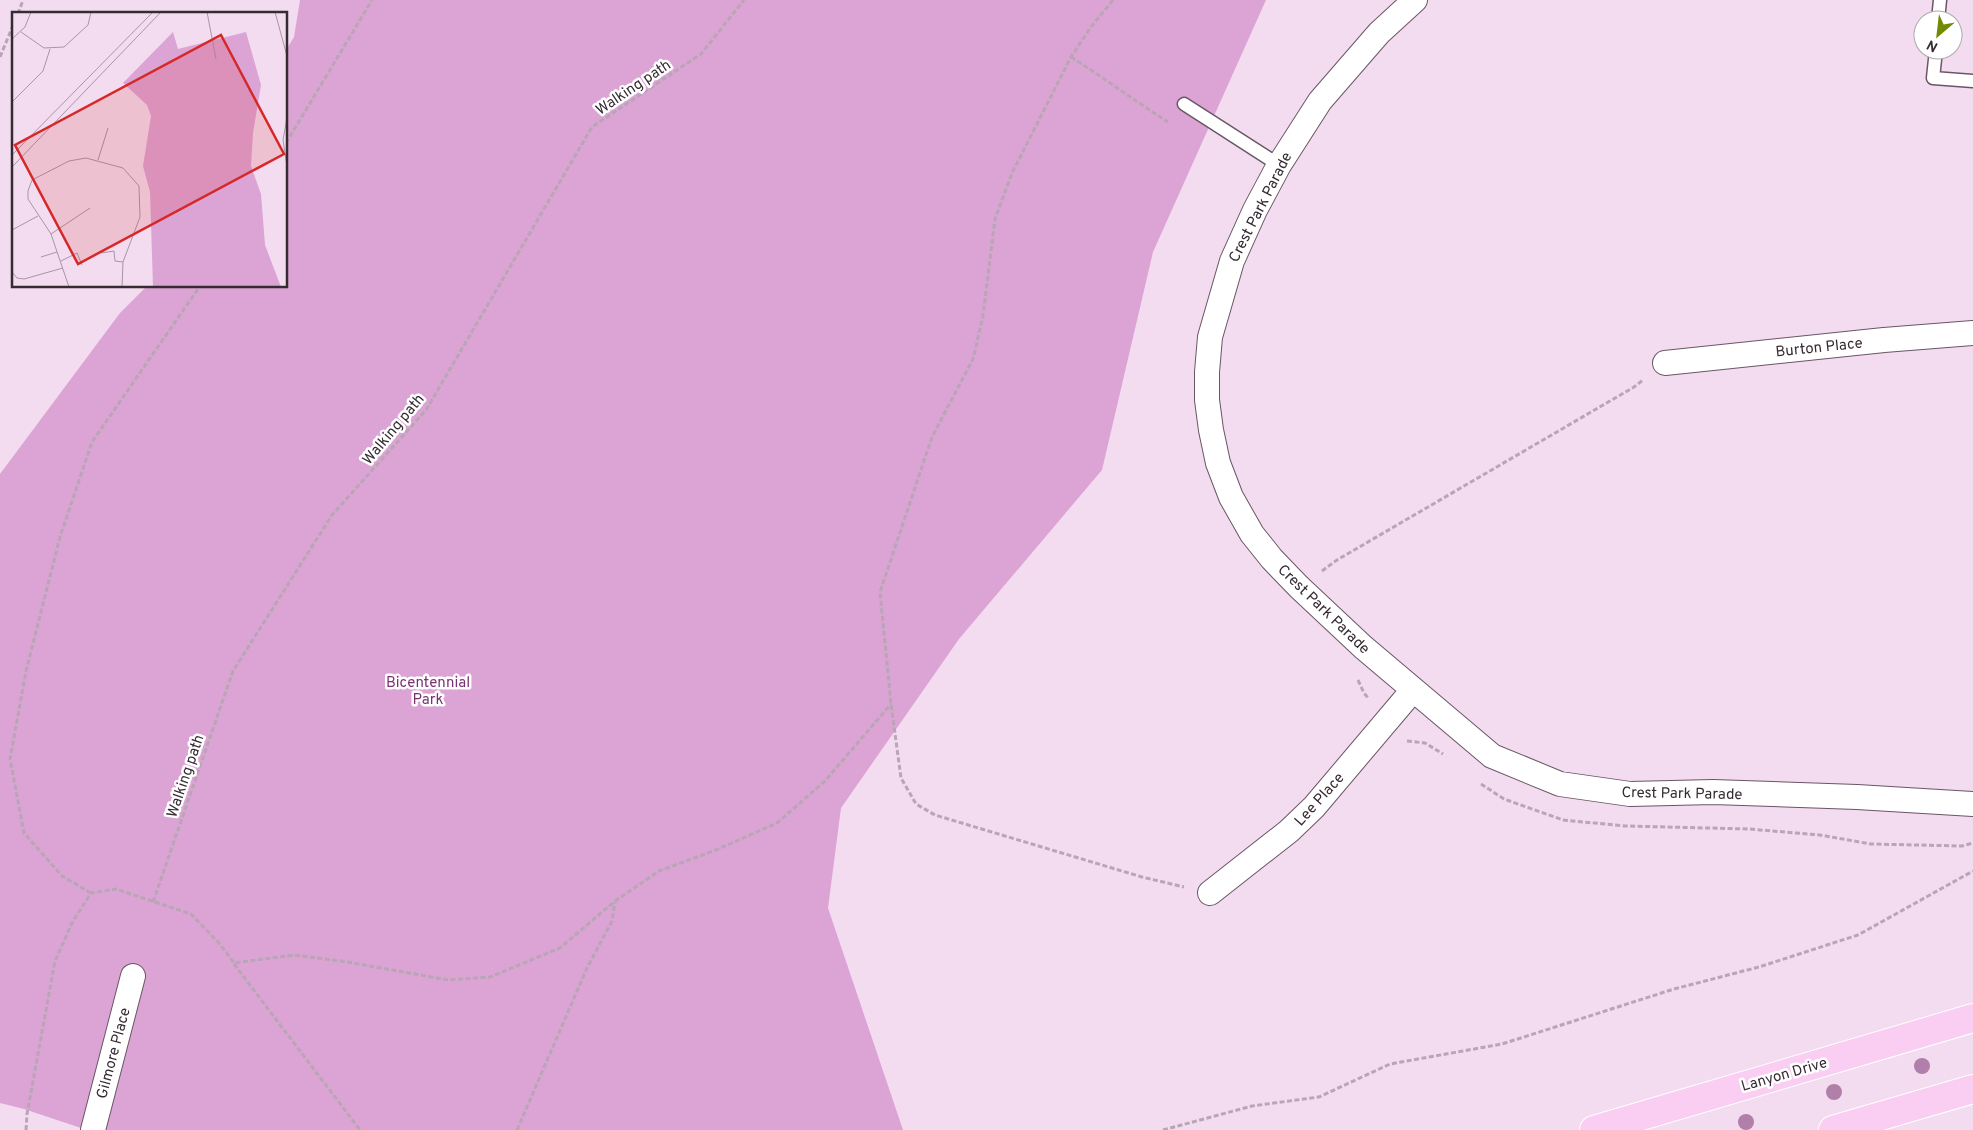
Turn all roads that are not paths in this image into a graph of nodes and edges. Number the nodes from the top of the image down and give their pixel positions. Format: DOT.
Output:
graph roads {
  1 [pos="1415,0"];
  2 [pos="1935,60"];
  3 [pos="1973,81"];
  4 [pos="1184,104"];
  5 [pos="1279,166"];
  6 [pos="1973,333"];
  7 [pos="1665,363"];
  8 [pos="1413,690"];
  9 [pos="1973,804"];
  10 [pos="1210,893"];
  11 [pos="133,976"];
  12 [pos="1973,1018"];
  13 [pos="1973,1089"];
  14 [pos="93,1130"];
  15 [pos="1594,1130"];
  16 [pos="1833,1130"];
  1 -- 5 [label="street, Crest Park Parade"];
  2 -- 3 [label="lane"];
  4 -- 5 [label="lane"];
  5 -- 8 [label="street, Crest Park Parade"];
  6 -- 7 [label="street, Burton Place"];
  8 -- 9 [label="street, Crest Park Parade"];
  8 -- 10 [label="street, Lee Place"];
  11 -- 14 [label="street, Gilmore Place"];
  12 -- 15 [label="main road, Lanyon Drive"];
  13 -- 16 [label="main road"];
}
